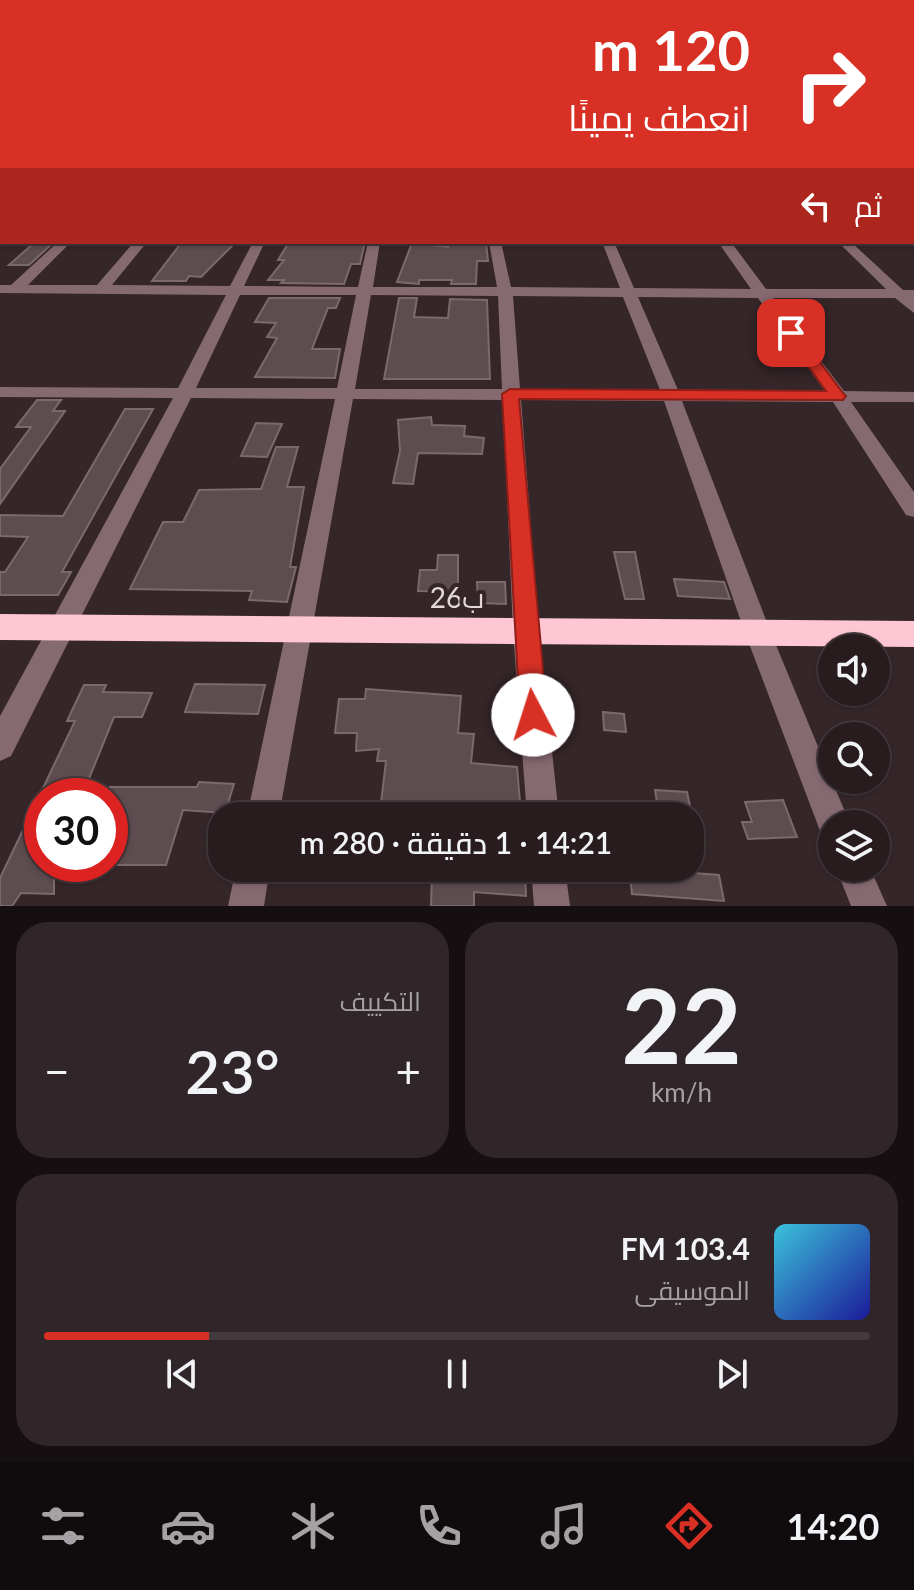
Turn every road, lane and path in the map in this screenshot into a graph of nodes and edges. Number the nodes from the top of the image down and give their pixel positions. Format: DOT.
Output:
graph roads {
  1 [pos="63,244"];
  2 [pos="139,244"];
  3 [pos="258,244"];
  4 [pos="374,244"];
  5 [pos="495,244"];
  6 [pos="609,244"];
  7 [pos="725,244"];
  8 [pos="846,244"];
  9 [pos="102,288"];
  10 [pos="235,288"];
  11 [pos="8,289"];
  12 [pos="366,291"];
  13 [pos="760,292"];
  14 [pos="505,293"];
  15 [pos="631,294"];
  16 [pos="907,294"];
  17 [pos="914,308"];
  18 [pos="0,392"];
  19 [pos="185,392"];
  20 [pos="347,394"];
  21 [pos="510,394"];
  22 [pos="671,395"];
  23 [pos="838,396"];
  24 [pos="914,397"];
  25 [pos="914,509"];
  26 [pos="0,627"];
  27 [pos="61,627"];
  28 [pos="299,630"];
  29 [pos="526,632"];
  30 [pos="758,633"];
  31 [pos="914,634"];
  32 [pos="0,746"];
  33 [pos="266,802"];
  34 [pos="542,802"];
  35 [pos="828,810"];
  36 [pos="250,882"];
  37 [pos="549,882"];
  38 [pos="859,882"];
  39 [pos="246,906"];
  40 [pos="552,906"];
  41 [pos="869,906"];
  1 -- 11 [label="street"];
  2 -- 9 [label="street"];
  3 -- 10 [label="street"];
  4 -- 12 [label="street"];
  5 -- 14 [label="street"];
  6 -- 15 [label="street"];
  7 -- 13 [label="street"];
  8 -- 16 [label="street"];
  9 -- 10 [label="street"];
  9 -- 11 [label="street"];
  10 -- 12 [label="street"];
  10 -- 19 [label="street"];
  12 -- 14 [label="street"];
  12 -- 20 [label="street"];
  13 -- 15 [label="street"];
  13 -- 16 [label="street"];
  13 -- 23 [label="street"];
  14 -- 15 [label="street"];
  14 -- 21 [label="street"];
  15 -- 22 [label="street"];
  16 -- 17 [label="street"];
  18 -- 19 [label="street"];
  19 -- 20 [label="street"];
  19 -- 27 [label="street"];
  20 -- 21 [label="street"];
  20 -- 28 [label="street"];
  21 -- 22 [label="street"];
  21 -- 29 [label="street"];
  22 -- 23 [label="street"];
  22 -- 30 [label="street"];
  23 -- 24 [label="street"];
  23 -- 25 [label="street"];
  26 -- 27 [label="highway, 26ب"];
  27 -- 28 [label="highway, 26ب"];
  27 -- 32 [label="street"];
  28 -- 29 [label="highway, 26ب"];
  28 -- 33 [label="street"];
  29 -- 30 [label="highway, 26ب"];
  29 -- 34 [label="street"];
  30 -- 31 [label="highway, 26ب"];
  30 -- 35 [label="street"];
  36 -- 39 [label="street"];
  37 -- 40 [label="street"];
  38 -- 41 [label="street"];
}
